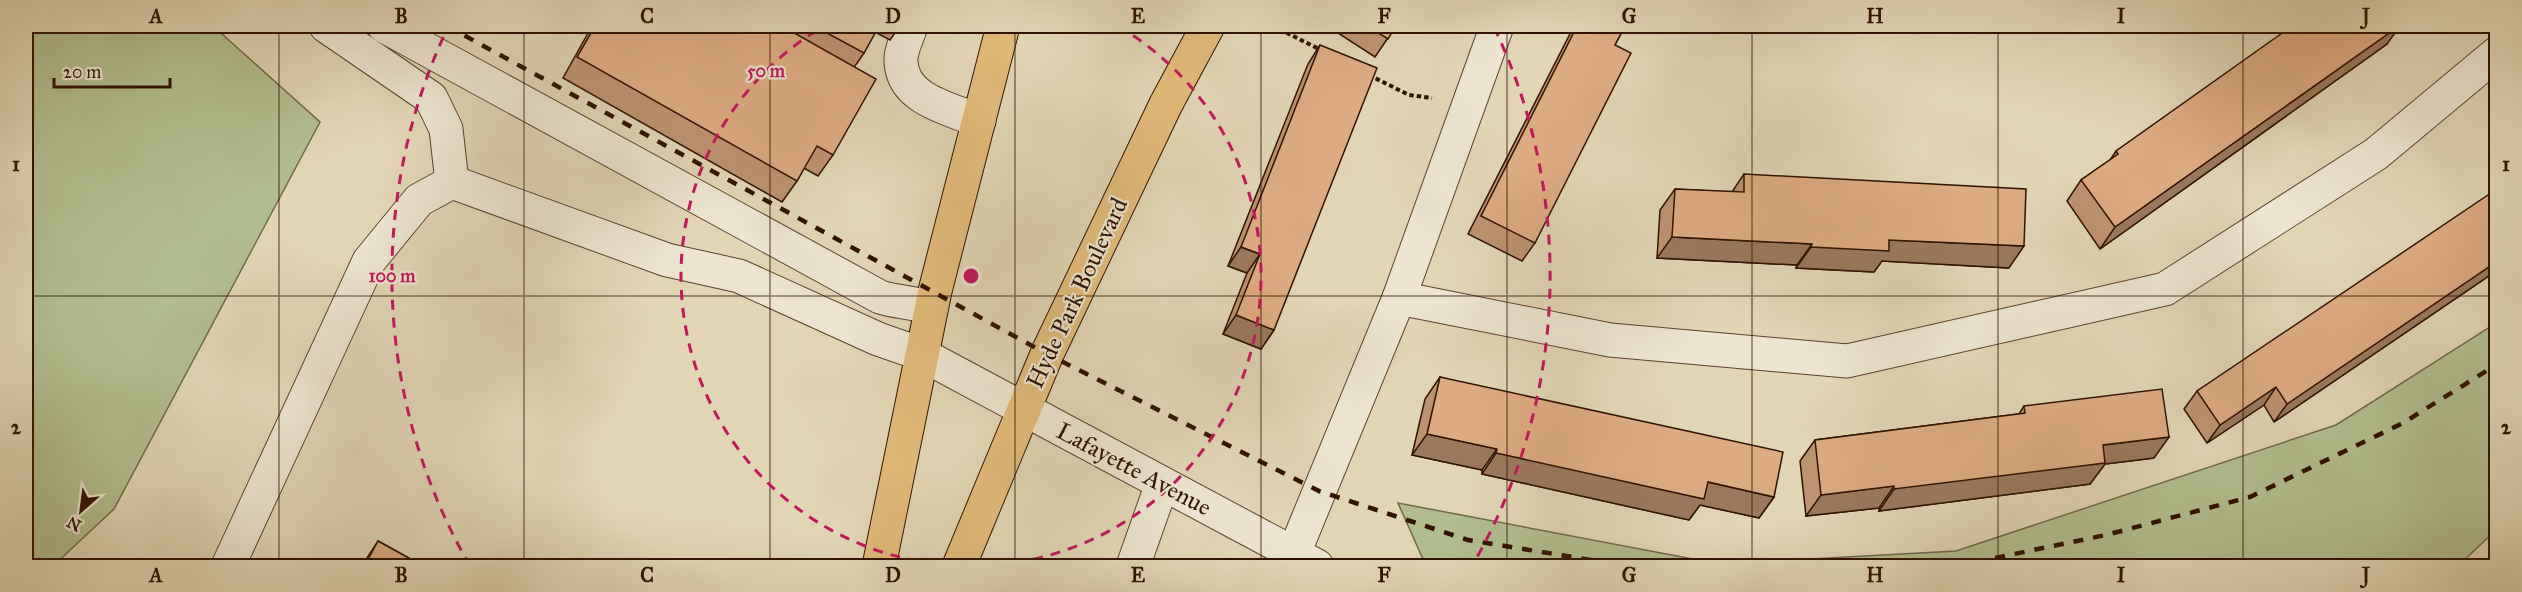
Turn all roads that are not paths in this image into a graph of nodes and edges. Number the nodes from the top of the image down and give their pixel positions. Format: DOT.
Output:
graph roads {
  1 [pos="326,26"];
  2 [pos="384,26"];
  3 [pos="911,26"];
  4 [pos="1003,26"];
  5 [pos="1208,26"];
  6 [pos="1497,26"];
  7 [pos="2496,54"];
  8 [pos="979,121"];
  9 [pos="452,182"];
  10 [pos="1399,298"];
  11 [pos="931,309"];
  12 [pos="921,354"];
  13 [pos="1023,411"];
  14 [pos="1162,484"];
  15 [pos="1305,560"];
  16 [pos="228,567"];
  17 [pos="879,567"];
  18 [pos="959,567"];
  19 [pos="1133,567"];
  1 -- 9 [label="street"];
  2 -- 11 [label="street"];
  3 -- 8 [label="street"];
  4 -- 8 [label="main road"];
  5 -- 13 [label="main road, Hyde Park Boulevard"];
  6 -- 10 [label="street"];
  7 -- 10 [label="street"];
  8 -- 11 [label="main road"];
  9 -- 12 [label="street, Lafayette Avenue"];
  9 -- 16 [label="street"];
  10 -- 15 [label="street"];
  11 -- 12 [label="main road"];
  12 -- 13 [label="street, Lafayette Avenue"];
  12 -- 17 [label="main road"];
  13 -- 14 [label="street, Lafayette Avenue"];
  13 -- 18 [label="main road, Hyde Park Boulevard"];
  14 -- 15 [label="street, Lafayette Avenue"];
  14 -- 19 [label="street"];
}
